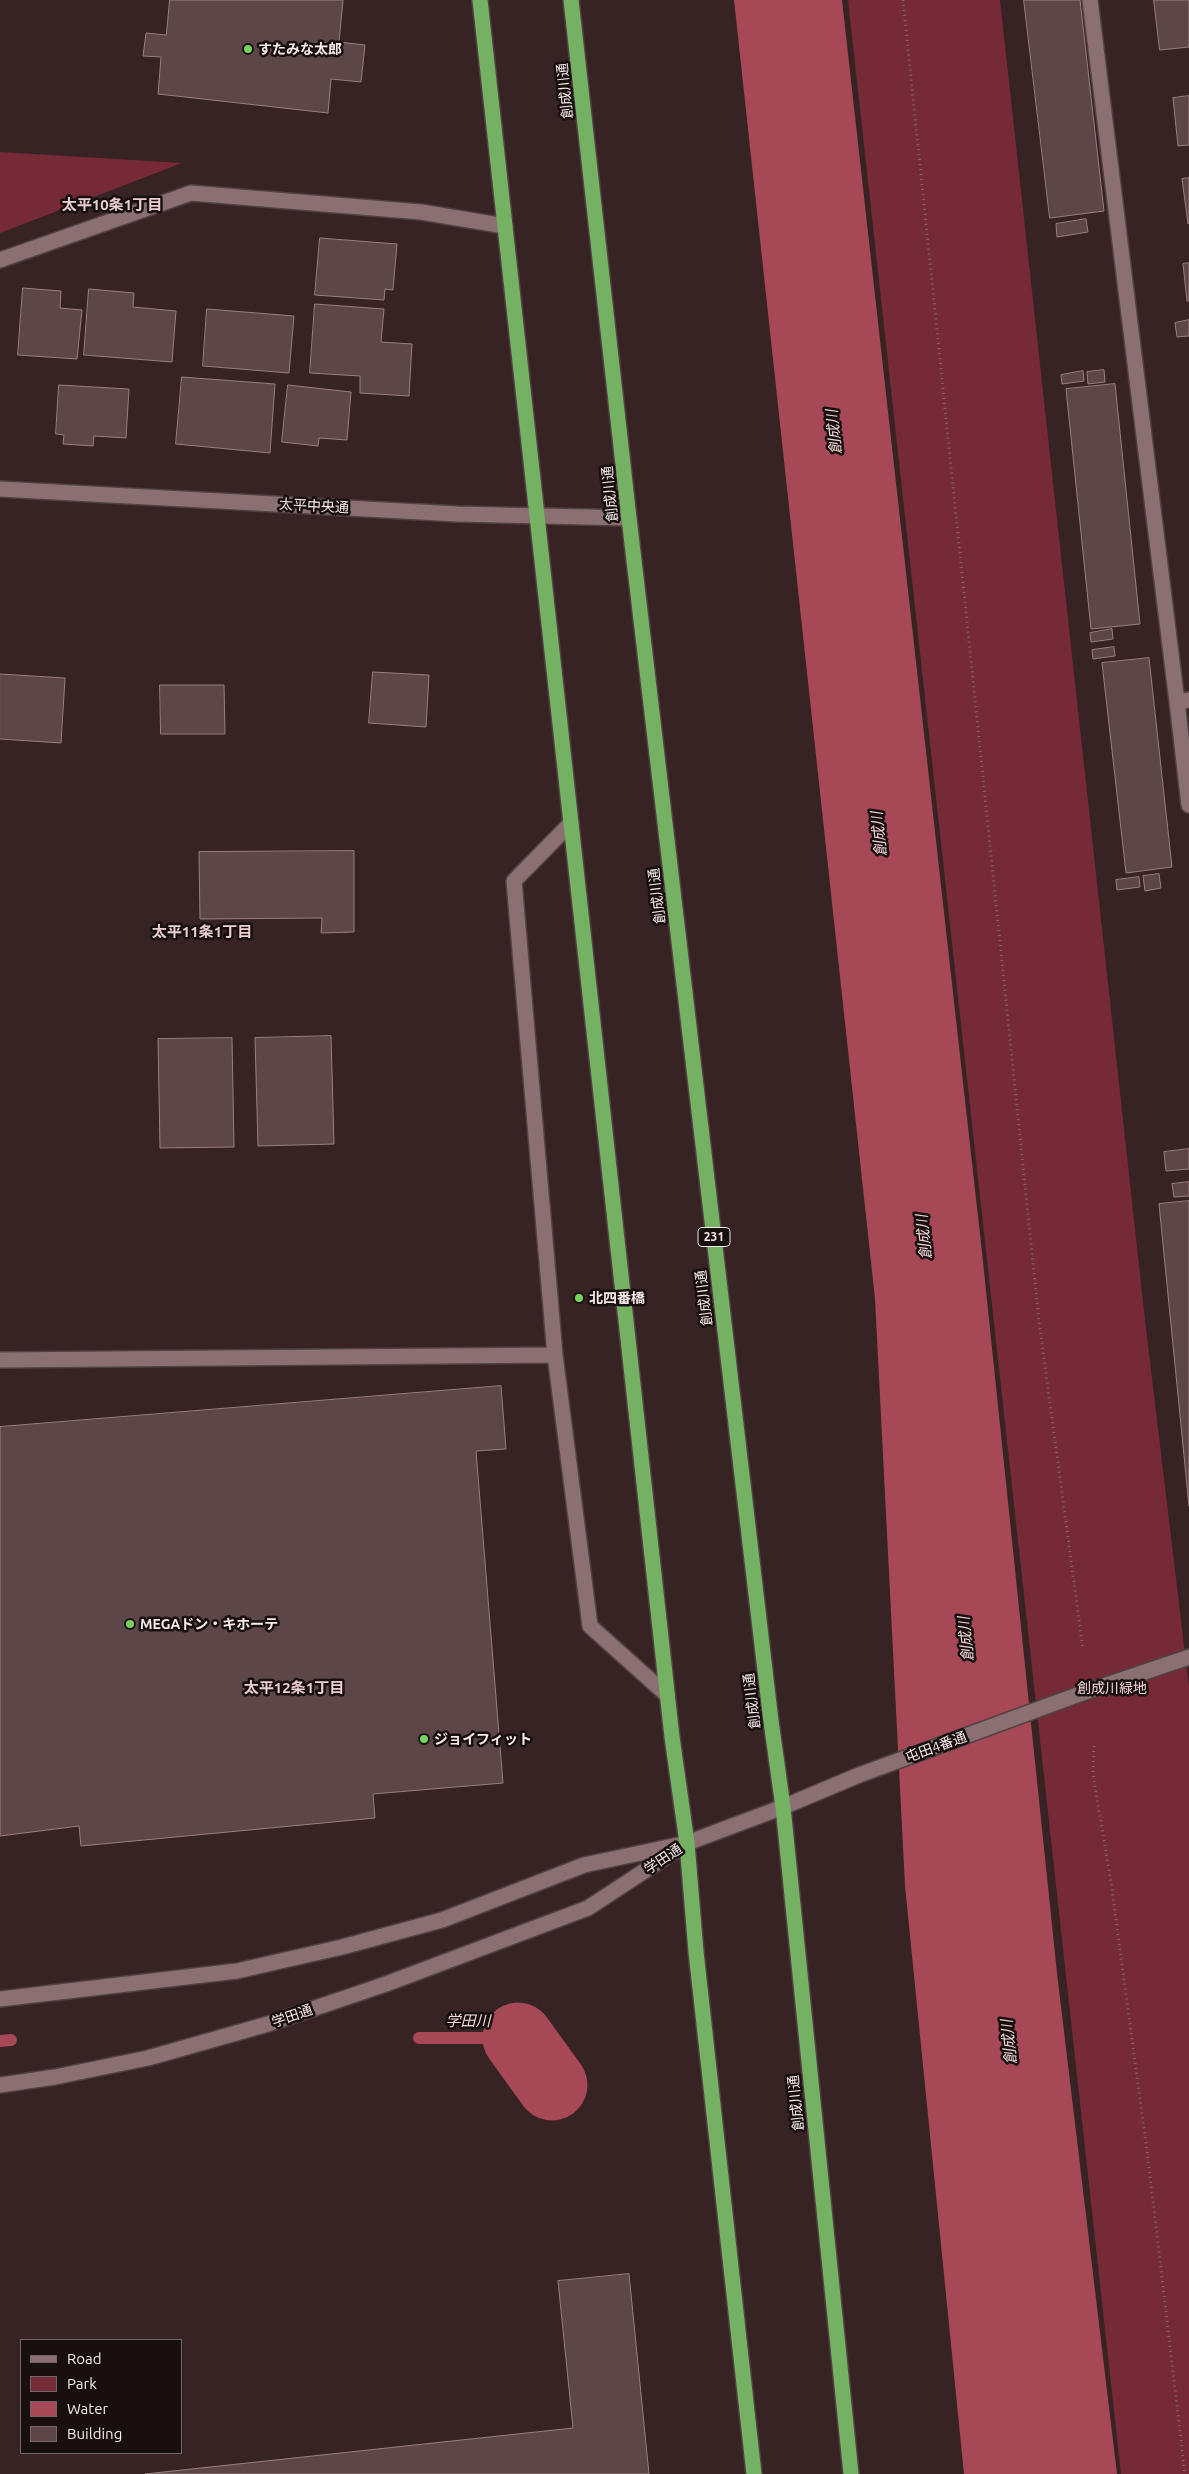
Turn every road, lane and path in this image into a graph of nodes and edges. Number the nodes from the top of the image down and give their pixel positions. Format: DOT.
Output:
graph roads {
  1 [pos="480,0"];
  2 [pos="571,0"];
  3 [pos="904,0"];
  4 [pos="1090,0"];
  5 [pos="505,226"];
  6 [pos="0,260"];
  7 [pos="0,489"];
  8 [pos="537,517"];
  9 [pos="629,518"];
  10 [pos="1183,701"];
  11 [pos="1189,805"];
  12 [pos="571,823"];
  13 [pos="555,1355"];
  14 [pos="0,1360"];
  15 [pos="1083,1650"];
  16 [pos="1189,1657"];
  17 [pos="667,1695"];
  18 [pos="1094,1746"];
  19 [pos="783,1807"];
  20 [pos="686,1843"];
  21 [pos="0,1999"];
  22 [pos="0,2085"];
  23 [pos="754,2474"];
  24 [pos="851,2474"];
  25 [pos="1185,2474"];
  1 -- 5 [label="highway"];
  2 -- 9 [label="highway, 創成川通 / 231"];
  3 -- 15 [label="path"];
  4 -- 10 [label="street"];
  5 -- 6 [label="street"];
  5 -- 8 [label="highway"];
  7 -- 8 [label="street, 太平中央通"];
  8 -- 9 [label="street, 太平中央通"];
  8 -- 12 [label="highway"];
  9 -- 19 [label="highway, 創成川通 / 231"];
  10 -- 11 [label="street"];
  12 -- 13 [label="street"];
  12 -- 17 [label="highway"];
  13 -- 14 [label="street"];
  13 -- 17 [label="street"];
  16 -- 19 [label="street, 屯田4番通"];
  17 -- 20 [label="highway"];
  18 -- 25 [label="path"];
  19 -- 20 [label="street, 屯田4番通"];
  19 -- 24 [label="highway, 創成川通 / 231"];
  20 -- 21 [label="street, 学田通"];
  20 -- 22 [label="street, 学田通"];
  20 -- 23 [label="highway"];
}
